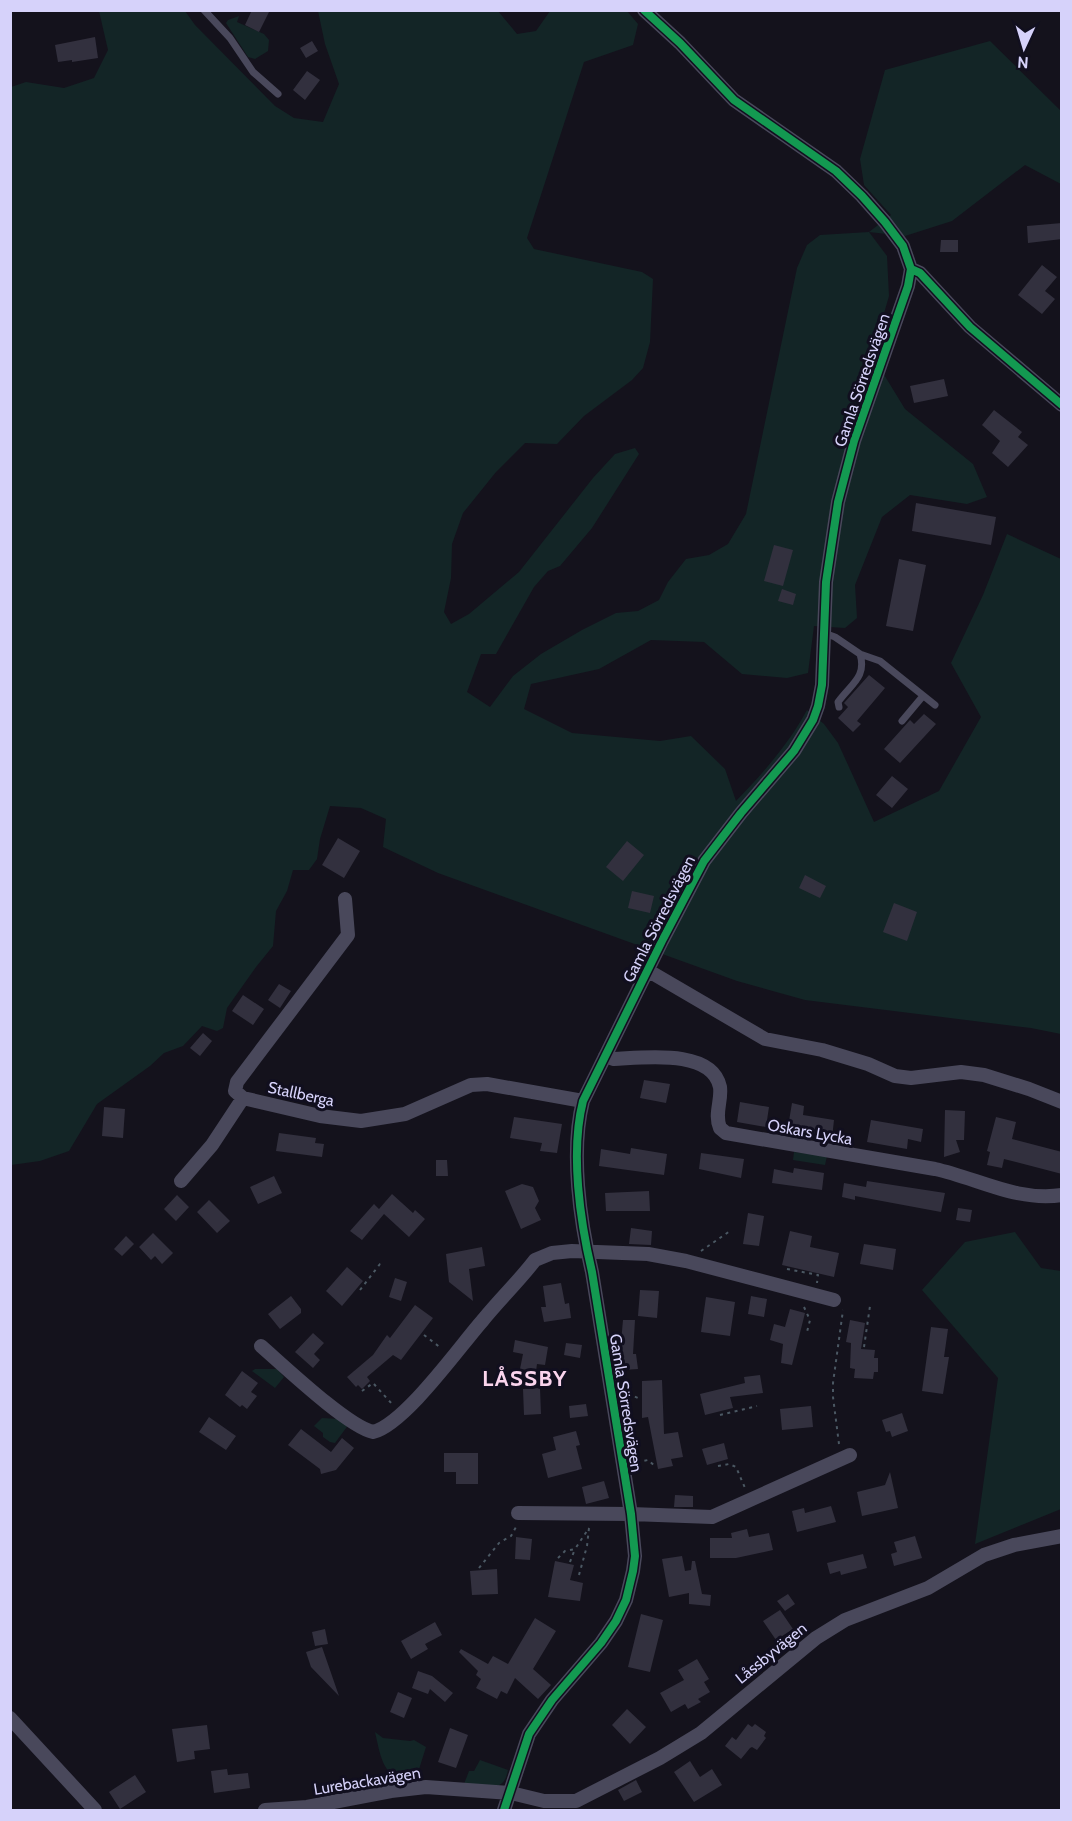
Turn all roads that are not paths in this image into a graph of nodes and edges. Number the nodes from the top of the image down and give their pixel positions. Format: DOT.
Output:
graph roads {
  1 [pos="204,10"];
  2 [pos="644,10"];
  3 [pos="278,93"];
  4 [pos="912,269"];
  5 [pos="1062,405"];
  6 [pos="825,633"];
  7 [pos="860,654"];
  8 [pos="923,696"];
  9 [pos="934,705"];
  10 [pos="838,707"];
  11 [pos="902,721"];
  12 [pos="345,899"];
  13 [pos="647,970"];
  14 [pos="605,1056"];
  15 [pos="243,1098"];
  16 [pos="583,1101"];
  17 [pos="1062,1102"];
  18 [pos="181,1181"];
  19 [pos="1062,1195"];
  20 [pos="587,1250"];
  21 [pos="839,1301"];
  22 [pos="261,1346"];
  23 [pos="846,1456"];
  24 [pos="518,1513"];
  25 [pos="631,1514"];
  26 [pos="1062,1536"];
  27 [pos="10,1718"];
  28 [pos="511,1793"];
  29 [pos="95,1810"];
  30 [pos="265,1810"];
  31 [pos="504,1810"];
  1 -- 3 [label="lane"];
  2 -- 4 [label="street"];
  4 -- 5 [label="street"];
  4 -- 6 [label="street, Gamla Sörredsvägen"];
  6 -- 7 [label="lane"];
  6 -- 13 [label="street, Gamla Sörredsvägen"];
  7 -- 8 [label="lane"];
  7 -- 10 [label="lane"];
  8 -- 9 [label="lane"];
  8 -- 11 [label="lane"];
  12 -- 15 [label="street, Stallberga"];
  13 -- 14 [label="street, Gamla Sörredsvägen"];
  13 -- 17 [label="street"];
  14 -- 16 [label="street, Gamla Sörredsvägen"];
  14 -- 19 [label="street, Oskars Lycka"];
  15 -- 16 [label="street, Stallberga"];
  15 -- 18 [label="street"];
  16 -- 20 [label="street, Gamla Sörredsvägen"];
  20 -- 21 [label="street"];
  20 -- 22 [label="street"];
  20 -- 25 [label="street, Gamla Sörredsvägen"];
  23 -- 25 [label="street"];
  24 -- 25 [label="street"];
  25 -- 28 [label="street, Gamla Sörredsvägen"];
  26 -- 28 [label="street, Låssbyvägen"];
  27 -- 29 [label="street"];
  28 -- 30 [label="street, Lurebackavägen"];
  28 -- 31 [label="street, Gamla Sörredsvägen"];
}
